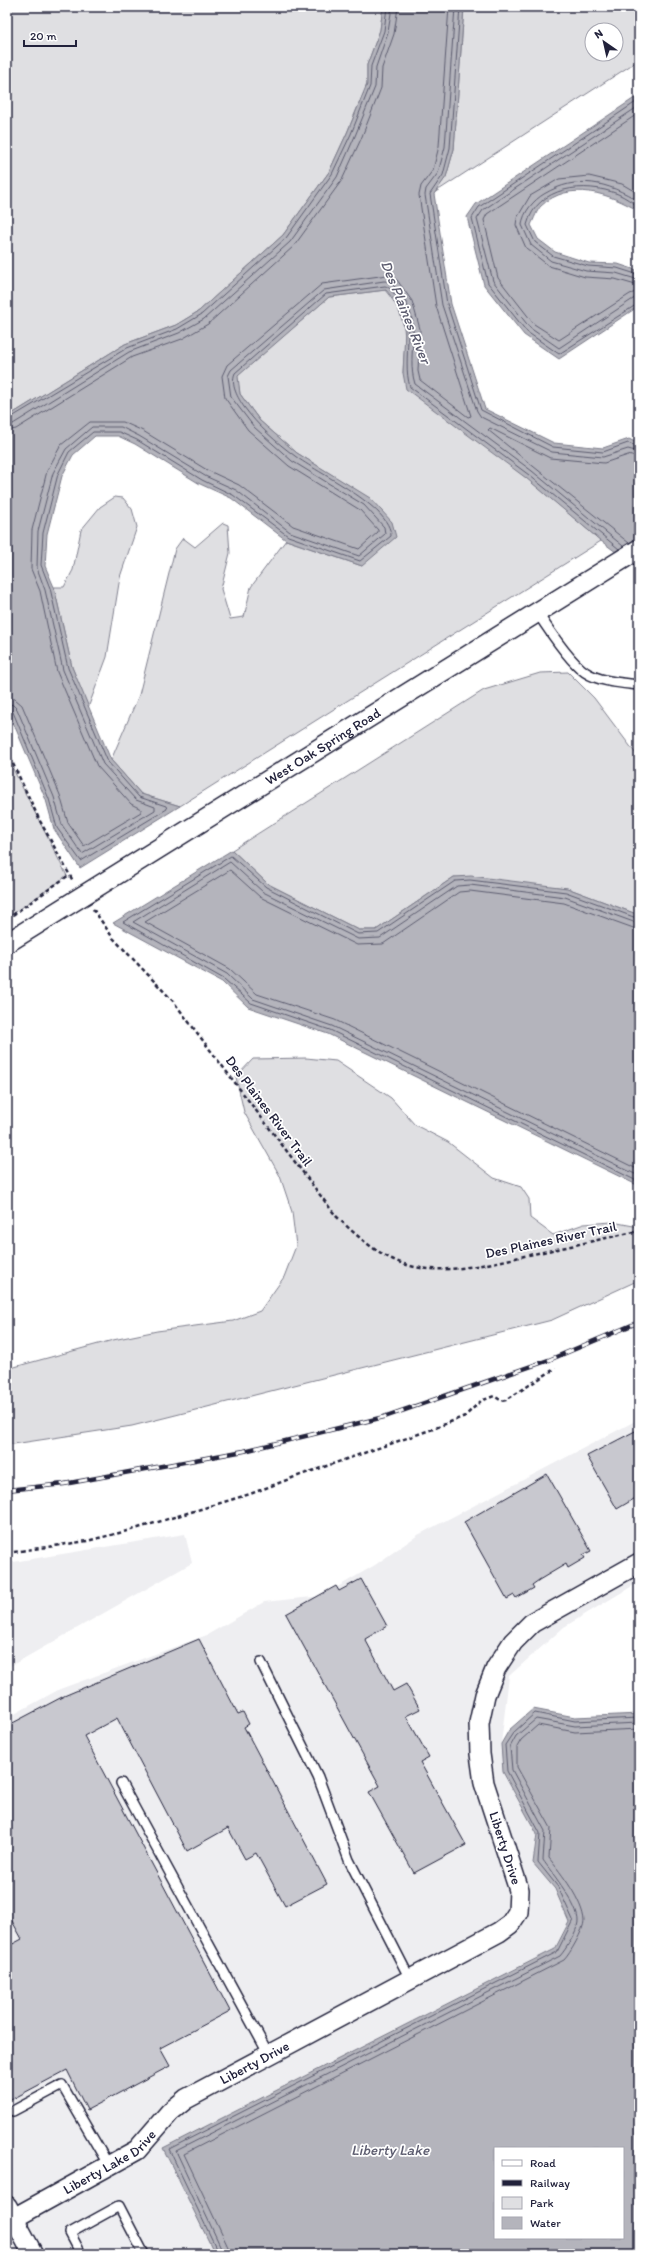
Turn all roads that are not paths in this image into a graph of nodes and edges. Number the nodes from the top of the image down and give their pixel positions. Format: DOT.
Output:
graph roads {
  1 [pos="639,549"];
  2 [pos="537,612"];
  3 [pos="639,685"];
  4 [pos="7,943"];
  5 [pos="639,1563"];
  6 [pos="261,1662"];
  7 [pos="121,1783"];
  8 [pos="410,1980"];
  9 [pos="269,2055"];
  10 [pos="196,2094"];
  11 [pos="13,2111"];
  12 [pos="109,2166"];
  13 [pos="10,2212"];
  14 [pos="33,2254"];
  15 [pos="81,2254"];
  16 [pos="144,2254"];
  1 -- 2 [label="street, West Oak Spring Road"];
  2 -- 3 [label="lane"];
  2 -- 4 [label="street, West Oak Spring Road"];
  5 -- 8 [label="street, Liberty Drive"];
  6 -- 8 [label="lane"];
  7 -- 9 [label="lane"];
  8 -- 9 [label="street, Liberty Drive"];
  9 -- 10 [label="street, Liberty Drive"];
  10 -- 12 [label="street, Liberty Lake Drive"];
  11 -- 12 [label="lane"];
  12 -- 13 [label="street, Liberty Lake Drive"];
  13 -- 14 [label="street"];
  15 -- 16 [label="lane"];
}
